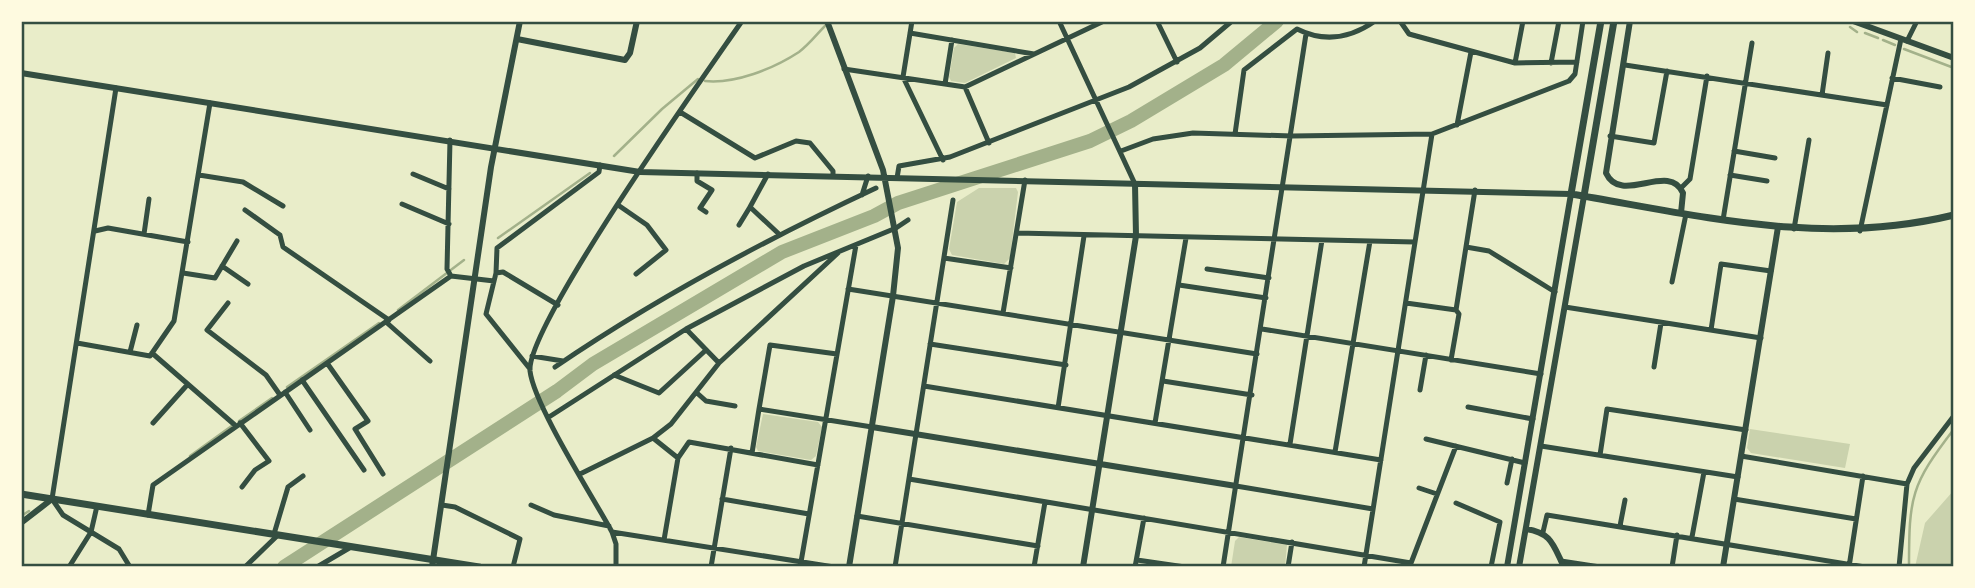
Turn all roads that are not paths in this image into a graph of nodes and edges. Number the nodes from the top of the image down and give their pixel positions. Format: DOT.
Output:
graph roads {
  1 [pos="520,21"];
  2 [pos="637,21"];
  3 [pos="742,21"];
  4 [pos="827,21"];
  5 [pos="912,21"];
  6 [pos="1059,21"];
  7 [pos="1104,21"];
  8 [pos="1157,21"];
  9 [pos="1232,21"];
  10 [pos="1375,21"];
  11 [pos="1400,21"];
  12 [pos="1523,21"];
  13 [pos="1559,21"];
  14 [pos="1583,21"];
  15 [pos="1601,21"];
  16 [pos="1614,21"];
  17 [pos="1630,21"];
  18 [pos="1853,21"];
  19 [pos="1917,21"];
  20 [pos="910,33"];
  21 [pos="1306,34"];
  22 [pos="1067,38"];
  23 [pos="517,39"];
  24 [pos="952,40"];
  25 [pos="1904,40"];
  26 [pos="1752,43"];
  27 [pos="1471,51"];
  28 [pos="1828,53"];
  29 [pos="1034,54"];
  30 [pos="1954,58"];
  31 [pos="1177,62"];
  32 [pos="1577,62"];
  33 [pos="1515,63"];
  34 [pos="1551,63"];
  35 [pos="1625,65"];
  36 [pos="844,69"];
  37 [pos="1667,71"];
  38 [pos="21,73"];
  39 [pos="1707,76"];
  40 [pos="903,77"];
  41 [pos="1892,78"];
  42 [pos="1745,81"];
  43 [pos="945,84"];
  44 [pos="965,87"];
  45 [pos="1940,87"];
  46 [pos="116,89"];
  47 [pos="1822,94"];
  48 [pos="1097,101"];
  49 [pos="210,103"];
  50 [pos="1887,105"];
  51 [pos="680,112"];
  52 [pos="1457,125"];
  53 [pos="1235,134"];
  54 [pos="1433,134"];
  55 [pos="1292,136"];
  56 [pos="1610,136"];
  57 [pos="450,140"];
  58 [pos="1809,140"];
  59 [pos="989,142"];
  60 [pos="495,148"];
  61 [pos="1121,151"];
  62 [pos="1734,151"];
  63 [pos="1775,158"];
  64 [pos="943,160"];
  65 [pos="600,165"];
  66 [pos="640,172"];
  67 [pos="697,173"];
  68 [pos="413,174"];
  69 [pos="768,174"];
  70 [pos="199,175"];
  71 [pos="1730,175"];
  72 [pos="833,176"];
  73 [pos="868,176"];
  74 [pos="885,177"];
  75 [pos="897,178"];
  76 [pos="1025,180"];
  77 [pos="1768,181"];
  78 [pos="1135,184"];
  79 [pos="1283,186"];
  80 [pos="876,188"];
  81 [pos="1681,188"];
  82 [pos="449,189"];
  83 [pos="1423,189"];
  84 [pos="1476,190"];
  85 [pos="1571,194"];
  86 [pos="862,195"];
  87 [pos="1584,196"];
  88 [pos="149,199"];
  89 [pos="953,200"];
  90 [pos="402,204"];
  91 [pos="693,204"];
  92 [pos="618,205"];
  93 [pos="283,206"];
  94 [pos="750,207"];
  95 [pos="700,208"];
  96 [pos="245,210"];
  97 [pos="706,212"];
  98 [pos="1684,214"];
  99 [pos="1954,215"];
  100 [pos="908,220"];
  101 [pos="1723,220"];
  102 [pos="449,224"];
  103 [pos="739,225"];
  104 [pos="895,225"];
  105 [pos="1778,227"];
  106 [pos="1794,229"];
  107 [pos="95,231"];
  108 [pos="1860,231"];
  109 [pos="1017,233"];
  110 [pos="144,234"];
  111 [pos="780,235"];
  112 [pos="1084,236"];
  113 [pos="1136,236"];
  114 [pos="1186,238"];
  115 [pos="1275,239"];
  116 [pos="1322,240"];
  117 [pos="237,241"];
  118 [pos="1370,241"];
  119 [pos="188,242"];
  120 [pos="1415,242"];
  121 [pos="856,244"];
  122 [pos="1466,247"];
  123 [pos="840,251"];
  124 [pos="944,258"];
  125 [pos="222,266"];
  126 [pos="1012,268"];
  127 [pos="1207,269"];
  128 [pos="1771,271"];
  129 [pos="183,273"];
  130 [pos="450,273"];
  131 [pos="496,273"];
  132 [pos="636,274"];
  133 [pos="476,278"];
  134 [pos="1269,278"];
  135 [pos="495,281"];
  136 [pos="1672,282"];
  137 [pos="248,284"];
  138 [pos="1180,285"];
  139 [pos="848,289"];
  140 [pos="1555,292"];
  141 [pos="893,296"];
  142 [pos="1266,298"];
  143 [pos="228,303"];
  144 [pos="937,303"];
  145 [pos="1406,303"];
  146 [pos="558,305"];
  147 [pos="1565,307"];
  148 [pos="1456,310"];
  149 [pos="1003,313"];
  150 [pos="388,321"];
  151 [pos="1661,323"];
  152 [pos="137,325"];
  153 [pos="1073,325"];
  154 [pos="686,329"];
  155 [pos="1262,329"];
  156 [pos="1712,330"];
  157 [pos="1121,333"];
  158 [pos="1308,336"];
  159 [pos="1761,338"];
  160 [pos="1170,340"];
  161 [pos="77,343"];
  162 [pos="930,344"];
  163 [pos="1354,344"];
  164 [pos="706,350"];
  165 [pos="1399,351"];
  166 [pos="131,352"];
  167 [pos="152,353"];
  168 [pos="838,354"];
  169 [pos="1257,354"];
  170 [pos="1426,355"];
  171 [pos="532,356"];
  172 [pos="1451,360"];
  173 [pos="430,361"];
  174 [pos="563,361"];
  175 [pos="327,363"];
  176 [pos="719,363"];
  177 [pos="1066,365"];
  178 [pos="555,367"];
  179 [pos="1654,367"];
  180 [pos="530,369"];
  181 [pos="1541,374"];
  182 [pos="614,375"];
  183 [pos="302,380"];
  184 [pos="1163,381"];
  185 [pos="188,384"];
  186 [pos="924,386"];
  187 [pos="1420,390"];
  188 [pos="697,393"];
  189 [pos="283,394"];
  190 [pos="1252,395"];
  191 [pos="735,406"];
  192 [pos="1468,407"];
  193 [pos="1058,408"];
  194 [pos="759,409"];
  195 [pos="548,416"];
  196 [pos="1108,416"];
  197 [pos="1953,417"];
  198 [pos="1533,419"];
  199 [pos="827,420"];
  200 [pos="153,423"];
  201 [pos="236,424"];
  202 [pos="1155,424"];
  203 [pos="872,427"];
  204 [pos="1746,429"];
  205 [pos="310,430"];
  206 [pos="916,434"];
  207 [pos="1245,437"];
  208 [pos="653,438"];
  209 [pos="1426,439"];
  210 [pos="1290,444"];
  211 [pos="1457,446"];
  212 [pos="1541,446"];
  213 [pos="731,448"];
  214 [pos="1335,452"];
  215 [pos="752,453"];
  216 [pos="1600,455"];
  217 [pos="1741,456"];
  218 [pos="678,458"];
  219 [pos="1512,459"];
  220 [pos="1381,460"];
  221 [pos="1525,463"];
  222 [pos="1100,464"];
  223 [pos="818,465"];
  224 [pos="365,470"];
  225 [pos="1704,472"];
  226 [pos="383,474"];
  227 [pos="580,474"];
  228 [pos="303,476"];
  229 [pos="1863,476"];
  230 [pos="1738,477"];
  231 [pos="909,479"];
  232 [pos="1507,483"];
  233 [pos="1907,484"];
  234 [pos="1236,486"];
  235 [pos="242,487"];
  236 [pos="1419,488"];
  237 [pos="21,495"];
  238 [pos="1437,495"];
  239 [pos="52,499"];
  240 [pos="722,499"];
  241 [pos="1734,499"];
  242 [pos="1625,500"];
  243 [pos="1045,502"];
  244 [pos="1456,503"];
  245 [pos="442,505"];
  246 [pos="531,505"];
  247 [pos="97,506"];
  248 [pos="1092,509"];
  249 [pos="1373,509"];
  250 [pos="809,514"];
  251 [pos="148,515"];
  252 [pos="857,516"];
  253 [pos="1143,518"];
  254 [pos="1856,519"];
  255 [pos="21,523"];
  256 [pos="902,524"];
  257 [pos="1620,526"];
  258 [pos="611,529"];
  259 [pos="1526,529"];
  260 [pos="91,532"];
  261 [pos="1229,532"];
  262 [pos="1542,532"];
  263 [pos="276,535"];
  264 [pos="1678,535"];
  265 [pos="1692,537"];
  266 [pos="664,540"];
  267 [pos="1292,542"];
  268 [pos="1727,544"];
  269 [pos="348,546"];
  270 [pos="1038,546"];
  271 [pos="713,549"];
  272 [pos="1366,554"];
  273 [pos="1137,560"];
  274 [pos="801,562"];
  275 [pos="433,564"];
  276 [pos="1563,564"];
  277 [pos="1849,566"];
  278 [pos="69,567"];
  279 [pos="130,567"];
  280 [pos="245,567"];
  281 [pos="317,567"];
  282 [pos="479,567"];
  283 [pos="513,567"];
  284 [pos="615,567"];
  285 [pos="710,567"];
  286 [pos="834,567"];
  287 [pos="849,567"];
  288 [pos="895,567"];
  289 [pos="1034,567"];
  290 [pos="1083,567"];
  291 [pos="1136,567"];
  292 [pos="1185,567"];
  293 [pos="1223,567"];
  294 [pos="1288,567"];
  295 [pos="1364,567"];
  296 [pos="1491,567"];
  297 [pos="1507,567"];
  298 [pos="1519,567"];
  299 [pos="1600,567"];
  300 [pos="1672,567"];
  301 [pos="1723,567"];
  302 [pos="1866,567"];
  303 [pos="1899,567"];
  1 -- 23 [label="street"];
  2 -- 23 [label="street"];
  3 -- 51 [label="street"];
  4 -- 36 [label="street"];
  5 -- 20 [label="street"];
  6 -- 22 [label="street"];
  7 -- 22 [label="street"];
  8 -- 31 [label="street"];
  9 -- 31 [label="street"];
  10 -- 21 [label="street"];
  11 -- 27 [label="street"];
  12 -- 33 [label="street"];
  13 -- 34 [label="street"];
  14 -- 32 [label="street"];
  15 -- 85 [label="main road"];
  16 -- 87 [label="main road"];
  17 -- 35 [label="street"];
  18 -- 25 [label="street"];
  19 -- 25 [label="street"];
  20 -- 24 [label="street"];
  20 -- 40 [label="street"];
  21 -- 53 [label="street"];
  21 -- 55 [label="street"];
  22 -- 29 [label="street"];
  22 -- 48 [label="street"];
  23 -- 60 [label="street"];
  24 -- 29 [label="street"];
  24 -- 43 [label="street"];
  25 -- 30 [label="street"];
  25 -- 41 [label="street"];
  26 -- 42 [label="street"];
  27 -- 33 [label="street"];
  27 -- 52 [label="street"];
  28 -- 47 [label="street"];
  29 -- 44 [label="street"];
  31 -- 48 [label="street"];
  32 -- 34 [label="street"];
  32 -- 52 [label="street"];
  33 -- 34 [label="street"];
  35 -- 37 [label="street"];
  35 -- 56 [label="street"];
  36 -- 40 [label="street"];
  36 -- 74 [label="street"];
  37 -- 39 [label="street"];
  37 -- 56 [label="street"];
  38 -- 46 [label="street"];
  39 -- 42 [label="street"];
  39 -- 81 [label="street"];
  40 -- 43 [label="street"];
  40 -- 64 [label="street"];
  41 -- 45 [label="street"];
  41 -- 50 [label="street"];
  42 -- 47 [label="street"];
  42 -- 62 [label="street"];
  43 -- 44 [label="street"];
  44 -- 59 [label="street"];
  46 -- 49 [label="street"];
  46 -- 107 [label="street"];
  47 -- 50 [label="street"];
  48 -- 59 [label="street"];
  48 -- 61 [label="street"];
  49 -- 57 [label="street"];
  49 -- 70 [label="street"];
  50 -- 108 [label="street"];
  51 -- 66 [label="street"];
  51 -- 72 [label="street"];
  52 -- 54 [label="street"];
  53 -- 55 [label="street"];
  53 -- 61 [label="street"];
  54 -- 55 [label="street"];
  54 -- 83 [label="street"];
  55 -- 79 [label="street"];
  56 -- 81 [label="street"];
  57 -- 60 [label="street"];
  57 -- 82 [label="street"];
  58 -- 106 [label="street"];
  59 -- 64 [label="street"];
  60 -- 65 [label="street"];
  60 -- 133 [label="street"];
  61 -- 78 [label="street"];
  62 -- 63 [label="street"];
  62 -- 71 [label="street"];
  64 -- 75 [label="street"];
  65 -- 66 [label="street"];
  65 -- 131 [label="street"];
  66 -- 67 [label="street"];
  66 -- 92 [label="street"];
  67 -- 69 [label="street"];
  67 -- 95 [label="street"];
  68 -- 82 [label="street"];
  69 -- 72 [label="street"];
  69 -- 94 [label="street"];
  70 -- 93 [label="street"];
  70 -- 119 [label="street"];
  71 -- 77 [label="street"];
  71 -- 101 [label="street"];
  72 -- 73 [label="street"];
  73 -- 74 [label="street"];
  73 -- 86 [label="street"];
  74 -- 75 [label="street"];
  74 -- 104 [label="street"];
  75 -- 76 [label="street"];
  76 -- 78 [label="street"];
  76 -- 109 [label="street"];
  78 -- 79 [label="street"];
  78 -- 113 [label="street"];
  79 -- 83 [label="street"];
  79 -- 115 [label="street"];
  80 -- 86 [label="street"];
  81 -- 98 [label="street"];
  82 -- 102 [label="street"];
  83 -- 84 [label="street"];
  83 -- 120 [label="street"];
  84 -- 85 [label="street"];
  84 -- 122 [label="street"];
  85 -- 87 [label="main road"];
  85 -- 140 [label="street"];
  86 -- 111 [label="street"];
  87 -- 98 [label="main road"];
  87 -- 147 [label="street"];
  88 -- 110 [label="street"];
  89 -- 124 [label="street"];
  90 -- 102 [label="street"];
  91 -- 95 [label="street"];
  92 -- 132 [label="street"];
  92 -- 146 [label="street"];
  94 -- 103 [label="street"];
  94 -- 111 [label="street"];
  95 -- 97 [label="street"];
  96 -- 150 [label="street"];
  98 -- 101 [label="main road"];
  98 -- 136 [label="street"];
  99 -- 108 [label="main road"];
  100 -- 104 [label="street"];
  101 -- 105 [label="main road"];
  102 -- 130 [label="street"];
  104 -- 121 [label="street"];
  104 -- 141 [label="street"];
  105 -- 106 [label="main road"];
  105 -- 128 [label="street"];
  106 -- 108 [label="main road"];
  107 -- 110 [label="street"];
  107 -- 161 [label="street"];
  109 -- 112 [label="street"];
  109 -- 126 [label="street"];
  110 -- 119 [label="street"];
  111 -- 174 [label="street"];
  112 -- 113 [label="street"];
  112 -- 153 [label="street"];
  113 -- 114 [label="street"];
  113 -- 157 [label="street"];
  114 -- 115 [label="street"];
  114 -- 138 [label="street"];
  115 -- 116 [label="street"];
  115 -- 134 [label="street"];
  116 -- 118 [label="street"];
  116 -- 158 [label="street"];
  117 -- 125 [label="street"];
  118 -- 120 [label="street"];
  118 -- 163 [label="street"];
  119 -- 129 [label="street"];
  120 -- 145 [label="street"];
  121 -- 123 [label="street"];
  121 -- 139 [label="street"];
  122 -- 140 [label="street"];
  122 -- 148 [label="street"];
  123 -- 154 [label="street"];
  123 -- 176 [label="street"];
  124 -- 126 [label="street"];
  124 -- 144 [label="street"];
  125 -- 129 [label="street"];
  125 -- 137 [label="street"];
  126 -- 149 [label="street"];
  127 -- 134 [label="street"];
  128 -- 156 [label="street"];
  128 -- 159 [label="street"];
  129 -- 167 [label="street"];
  130 -- 133 [label="street"];
  130 -- 150 [label="street"];
  131 -- 135 [label="street"];
  131 -- 146 [label="street"];
  133 -- 135 [label="street"];
  133 -- 245 [label="street"];
  134 -- 142 [label="street"];
  135 -- 180 [label="street"];
  138 -- 142 [label="street"];
  138 -- 160 [label="street"];
  139 -- 141 [label="street"];
  139 -- 168 [label="street"];
  140 -- 181 [label="street"];
  141 -- 144 [label="street"];
  141 -- 203 [label="street"];
  142 -- 155 [label="street"];
  143 -- 189 [label="street"];
  144 -- 149 [label="street"];
  144 -- 162 [label="street"];
  145 -- 148 [label="street"];
  145 -- 165 [label="street"];
  146 -- 171 [label="street"];
  147 -- 151 [label="street"];
  147 -- 212 [label="street"];
  148 -- 172 [label="street"];
  149 -- 153 [label="street"];
  150 -- 173 [label="street"];
  150 -- 175 [label="street"];
  151 -- 156 [label="street"];
  151 -- 179 [label="street"];
  152 -- 166 [label="street"];
  153 -- 157 [label="street"];
  153 -- 177 [label="street"];
  154 -- 164 [label="street"];
  154 -- 182 [label="street"];
  155 -- 158 [label="street"];
  155 -- 169 [label="street"];
  156 -- 159 [label="street"];
  157 -- 160 [label="street"];
  157 -- 196 [label="street"];
  158 -- 163 [label="street"];
  158 -- 210 [label="street"];
  159 -- 204 [label="street"];
  160 -- 169 [label="street"];
  160 -- 184 [label="street"];
  161 -- 166 [label="street"];
  161 -- 239 [label="street"];
  162 -- 177 [label="street"];
  162 -- 186 [label="street"];
  163 -- 165 [label="street"];
  163 -- 214 [label="street"];
  164 -- 176 [label="street"];
  164 -- 182 [label="street"];
  165 -- 170 [label="street"];
  165 -- 220 [label="street"];
  166 -- 167 [label="street"];
  167 -- 185 [label="street"];
  168 -- 194 [label="street"];
  168 -- 199 [label="street"];
  169 -- 190 [label="street"];
  170 -- 172 [label="street"];
  170 -- 187 [label="street"];
  171 -- 174 [label="street"];
  171 -- 180 [label="street"];
  172 -- 181 [label="street"];
  174 -- 178 [label="street"];
  175 -- 183 [label="street"];
  175 -- 226 [label="street"];
  176 -- 188 [label="street"];
  177 -- 193 [label="street"];
  180 -- 195 [label="street"];
  181 -- 198 [label="street"];
  182 -- 195 [label="street"];
  183 -- 189 [label="street"];
  183 -- 224 [label="street"];
  184 -- 190 [label="street"];
  184 -- 202 [label="street"];
  185 -- 200 [label="street"];
  185 -- 201 [label="street"];
  186 -- 193 [label="street"];
  186 -- 206 [label="street"];
  188 -- 191 [label="street"];
  188 -- 208 [label="street"];
  189 -- 201 [label="street"];
  189 -- 205 [label="street"];
  190 -- 207 [label="street"];
  192 -- 198 [label="street"];
  193 -- 196 [label="street"];
  194 -- 199 [label="street"];
  194 -- 215 [label="street"];
  195 -- 227 [label="street"];
  196 -- 202 [label="street"];
  196 -- 222 [label="street"];
  197 -- 233 [label="street"];
  198 -- 221 [label="street"];
  199 -- 203 [label="street"];
  199 -- 223 [label="street"];
  201 -- 235 [label="street"];
  201 -- 251 [label="street"];
  202 -- 207 [label="street"];
  203 -- 206 [label="street"];
  203 -- 252 [label="street"];
  204 -- 216 [label="street"];
  204 -- 217 [label="street"];
  206 -- 222 [label="street"];
  206 -- 231 [label="street"];
  207 -- 210 [label="street"];
  207 -- 234 [label="street"];
  208 -- 218 [label="street"];
  208 -- 227 [label="street"];
  209 -- 211 [label="street"];
  210 -- 214 [label="street"];
  211 -- 219 [label="street"];
  211 -- 238 [label="street"];
  212 -- 216 [label="street"];
  212 -- 259 [label="street"];
  213 -- 215 [label="street"];
  213 -- 218 [label="street"];
  213 -- 240 [label="street"];
  214 -- 220 [label="street"];
  215 -- 223 [label="street"];
  216 -- 225 [label="street"];
  217 -- 229 [label="street"];
  217 -- 230 [label="street"];
  218 -- 266 [label="street"];
  219 -- 221 [label="street"];
  219 -- 232 [label="street"];
  220 -- 249 [label="street"];
  221 -- 297 [label="street"];
  222 -- 234 [label="street"];
  222 -- 248 [label="street"];
  223 -- 250 [label="street"];
  225 -- 230 [label="street"];
  225 -- 265 [label="street"];
  227 -- 258 [label="street"];
  228 -- 263 [label="street"];
  229 -- 233 [label="street"];
  229 -- 254 [label="street"];
  230 -- 241 [label="street"];
  231 -- 243 [label="street"];
  231 -- 256 [label="street"];
  233 -- 303 [label="street"];
  234 -- 249 [label="street"];
  234 -- 261 [label="street"];
  236 -- 238 [label="street"];
  237 -- 239 [label="main road"];
  238 -- 272 [label="street"];
  239 -- 247 [label="main road"];
  239 -- 255 [label="street"];
  239 -- 260 [label="street"];
  240 -- 250 [label="street"];
  240 -- 271 [label="street"];
  241 -- 254 [label="street"];
  241 -- 268 [label="street"];
  242 -- 257 [label="street"];
  243 -- 248 [label="street"];
  243 -- 270 [label="street"];
  244 -- 296 [label="street"];
  245 -- 275 [label="street"];
  245 -- 283 [label="street"];
  246 -- 258 [label="street"];
  247 -- 251 [label="main road"];
  247 -- 260 [label="street"];
  248 -- 253 [label="street"];
  248 -- 290 [label="street"];
  249 -- 272 [label="street"];
  250 -- 274 [label="street"];
  251 -- 263 [label="main road"];
  252 -- 256 [label="street"];
  252 -- 287 [label="street"];
  253 -- 261 [label="street"];
  253 -- 273 [label="street"];
  254 -- 277 [label="street"];
  256 -- 270 [label="street"];
  256 -- 288 [label="street"];
  257 -- 262 [label="street"];
  257 -- 264 [label="street"];
  258 -- 266 [label="street"];
  258 -- 284 [label="street"];
  259 -- 262 [label="street"];
  259 -- 298 [label="street"];
  260 -- 278 [label="street"];
  260 -- 279 [label="street"];
  261 -- 267 [label="street"];
  261 -- 293 [label="street"];
  262 -- 276 [label="street"];
  263 -- 269 [label="main road"];
  263 -- 280 [label="street"];
  264 -- 265 [label="street"];
  264 -- 300 [label="street"];
  265 -- 268 [label="street"];
  266 -- 271 [label="street"];
  267 -- 272 [label="street"];
  267 -- 294 [label="street"];
  268 -- 277 [label="street"];
  268 -- 301 [label="street"];
  269 -- 275 [label="main road"];
  269 -- 281 [label="street"];
  270 -- 289 [label="street"];
  271 -- 274 [label="street"];
  271 -- 285 [label="street"];
  272 -- 295 [label="street"];
  273 -- 291 [label="street"];
  273 -- 292 [label="street"];
  274 -- 286 [label="street"];
  275 -- 282 [label="main road"];
  276 -- 299 [label="street"];
  277 -- 302 [label="street"];
}
